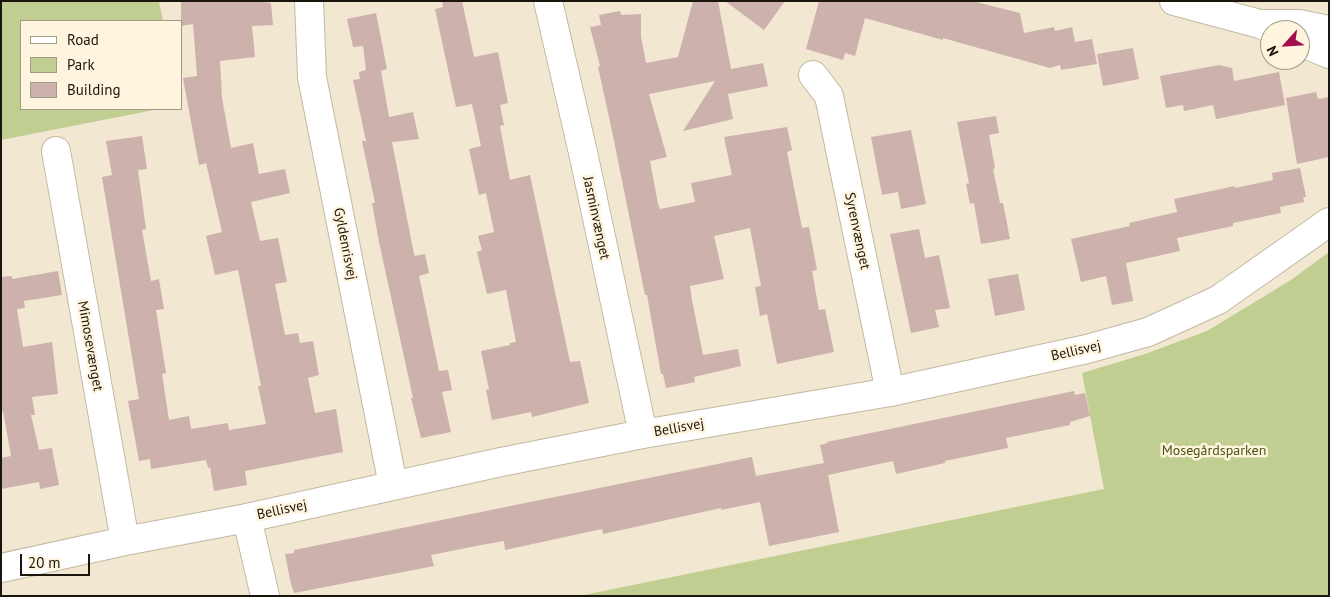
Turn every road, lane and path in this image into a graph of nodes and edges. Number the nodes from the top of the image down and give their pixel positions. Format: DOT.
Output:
graph roads {
  1 [pos="308,1"];
  2 [pos="548,1"];
  3 [pos="1174,1"];
  4 [pos="1260,25"];
  5 [pos="1310,26"];
  6 [pos="1329,30"];
  7 [pos="1310,46"];
  8 [pos="1329,54"];
  9 [pos="813,75"];
  10 [pos="56,151"];
  11 [pos="1329,222"];
  12 [pos="890,392"];
  13 [pos="642,434"];
  14 [pos="393,485"];
  15 [pos="247,518"];
  16 [pos="125,541"];
  17 [pos="1,568"];
  18 [pos="265,596"];
  1 -- 14 [label="street, Gyldenrisvej"];
  2 -- 13 [label="street, Jasminvænget"];
  3 -- 4 [label="street"];
  5 -- 6 [label="street"];
  7 -- 8 [label="street"];
  9 -- 12 [label="street, Syrenvænget"];
  10 -- 16 [label="street, Mimosevænget"];
  11 -- 12 [label="street, Bellisvej"];
  12 -- 13 [label="street, Bellisvej"];
  13 -- 14 [label="street, Bellisvej"];
  14 -- 15 [label="street, Bellisvej"];
  15 -- 16 [label="street, Bellisvej"];
  15 -- 18 [label="street"];
  16 -- 17 [label="street, Bellisvej"];
}
